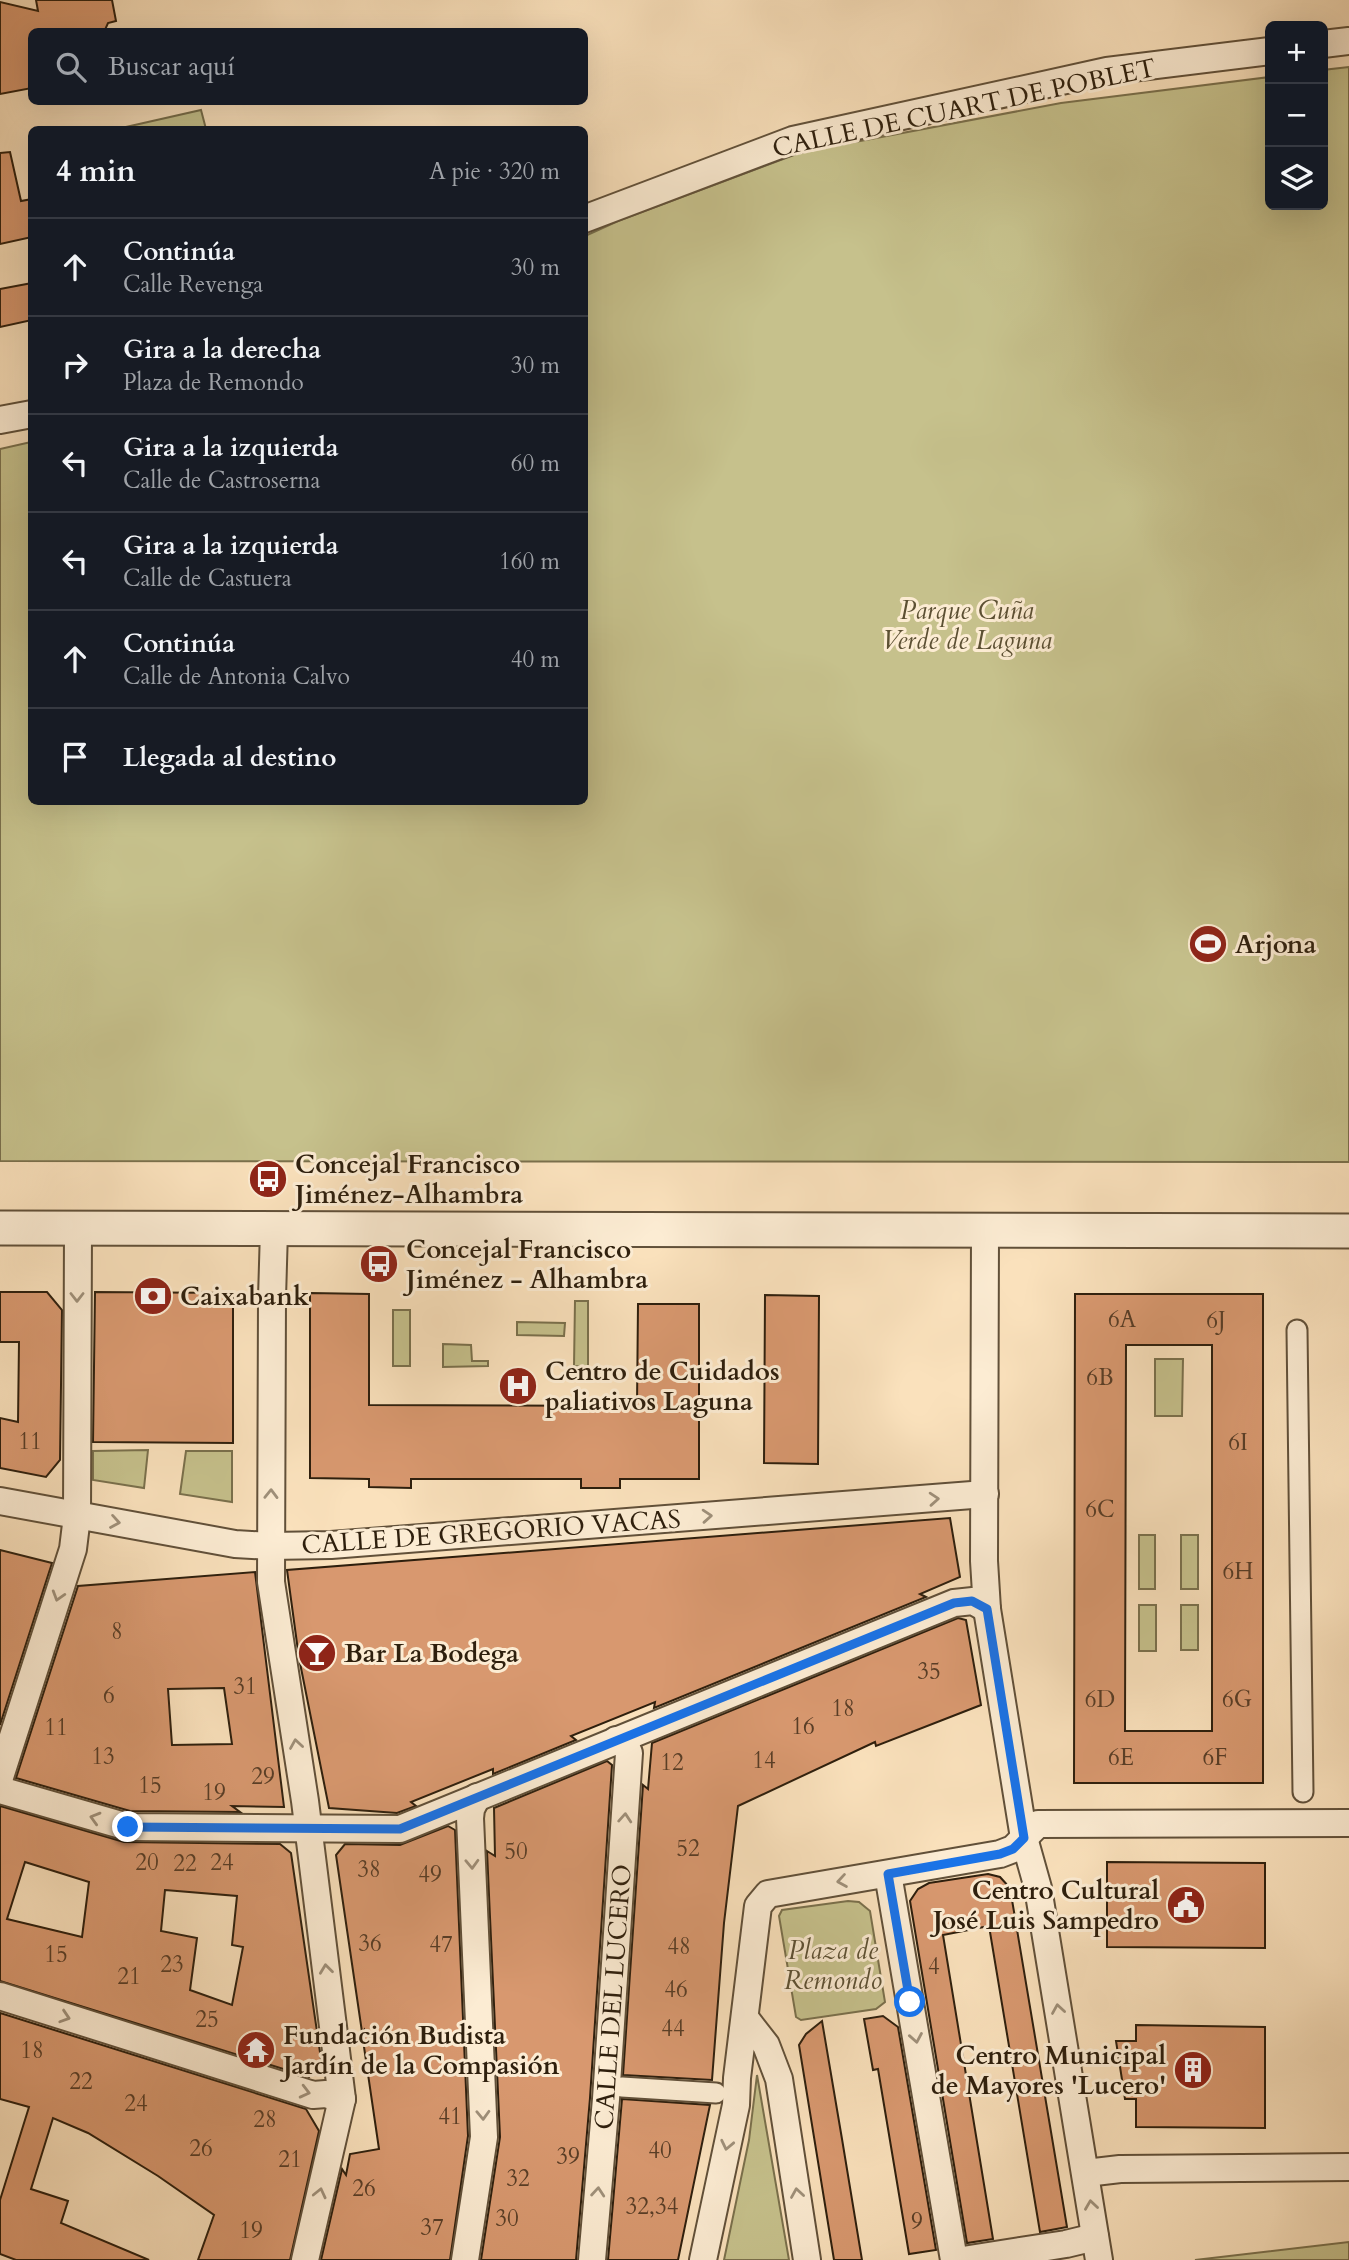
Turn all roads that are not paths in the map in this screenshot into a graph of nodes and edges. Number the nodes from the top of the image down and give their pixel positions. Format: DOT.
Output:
graph roads {
  1 [pos="1349,41"];
  2 [pos="1328,43"];
  3 [pos="1265,52"];
  4 [pos="588,217"];
  5 [pos="28,415"];
  6 [pos="0,420"];
  7 [pos="0,1228"];
  8 [pos="78,1229"];
  9 [pos="274,1230"];
  10 [pos="985,1231"];
  11 [pos="1349,1231"];
  12 [pos="1297,1331"];
  13 [pos="985,1494"];
  14 [pos="0,1502"];
  15 [pos="77,1516"];
  16 [pos="270,1546"];
  17 [pos="987,1609"];
  18 [pos="617,1740"];
  19 [pos="0,1777"];
  20 [pos="0,1790"];
  21 [pos="1303,1792"];
  22 [pos="477,1797"];
  23 [pos="1349,1823"];
  24 [pos="309,1829"];
  25 [pos="1024,1838"];
  26 [pos="888,1874"];
  27 [pos="0,1996"];
  28 [pos="744,2018"];
  29 [pos="622,2087"];
  30 [pos="716,2093"];
  31 [pos="342,2099"];
  32 [pos="1349,2167"];
  33 [pos="1086,2173"];
  34 [pos="1097,2249"];
  35 [pos="305,2260"];
  36 [pos="465,2260"];
  37 [pos="592,2260"];
  38 [pos="703,2260"];
  39 [pos="807,2260"];
  40 [pos="954,2260"];
  41 [pos="963,2260"];
  1 -- 2 [label="street"];
  3 -- 4 [label="street, CALLE DE CUART DE POBLET"];
  5 -- 6 [label="street"];
  7 -- 8 [label="street"];
  8 -- 9 [label="street"];
  8 -- 15 [label="street, one-way"];
  9 -- 10 [label="street"];
  16 -- 9 [label="street, one-way"];
  10 -- 11 [label="street"];
  10 -- 13 [label="street"];
  12 -- 21 [label="street"];
  16 -- 13 [label="street, CALLE DE GREGORIO VACAS, one-way"];
  13 -- 17 [label="street"];
  14 -- 15 [label="street, CALLE DE GREGORIO VACAS"];
  15 -- 16 [label="street, CALLE DE GREGORIO VACAS, one-way"];
  15 -- 19 [label="street, one-way"];
  24 -- 16 [label="street, one-way"];
  17 -- 18 [label="street"];
  17 -- 25 [label="street"];
  18 -- 22 [label="street"];
  37 -- 18 [label="street, CALLE DEL LUCERO, one-way"];
  24 -- 20 [label="street, one-way"];
  22 -- 24 [label="street"];
  22 -- 36 [label="street, one-way"];
  23 -- 25 [label="street"];
  31 -- 24 [label="street, one-way"];
  25 -- 26 [label="street"];
  33 -- 25 [label="street, one-way"];
  26 -- 28 [label="street, one-way"];
  26 -- 40 [label="street, one-way"];
  27 -- 31 [label="street, one-way"];
  28 -- 38 [label="street, one-way"];
  39 -- 28 [label="street, one-way"];
  29 -- 30 [label="street"];
  35 -- 31 [label="street, one-way"];
  32 -- 33 [label="street"];
  34 -- 33 [label="street, one-way"];
  34 -- 41 [label="street"];
}
